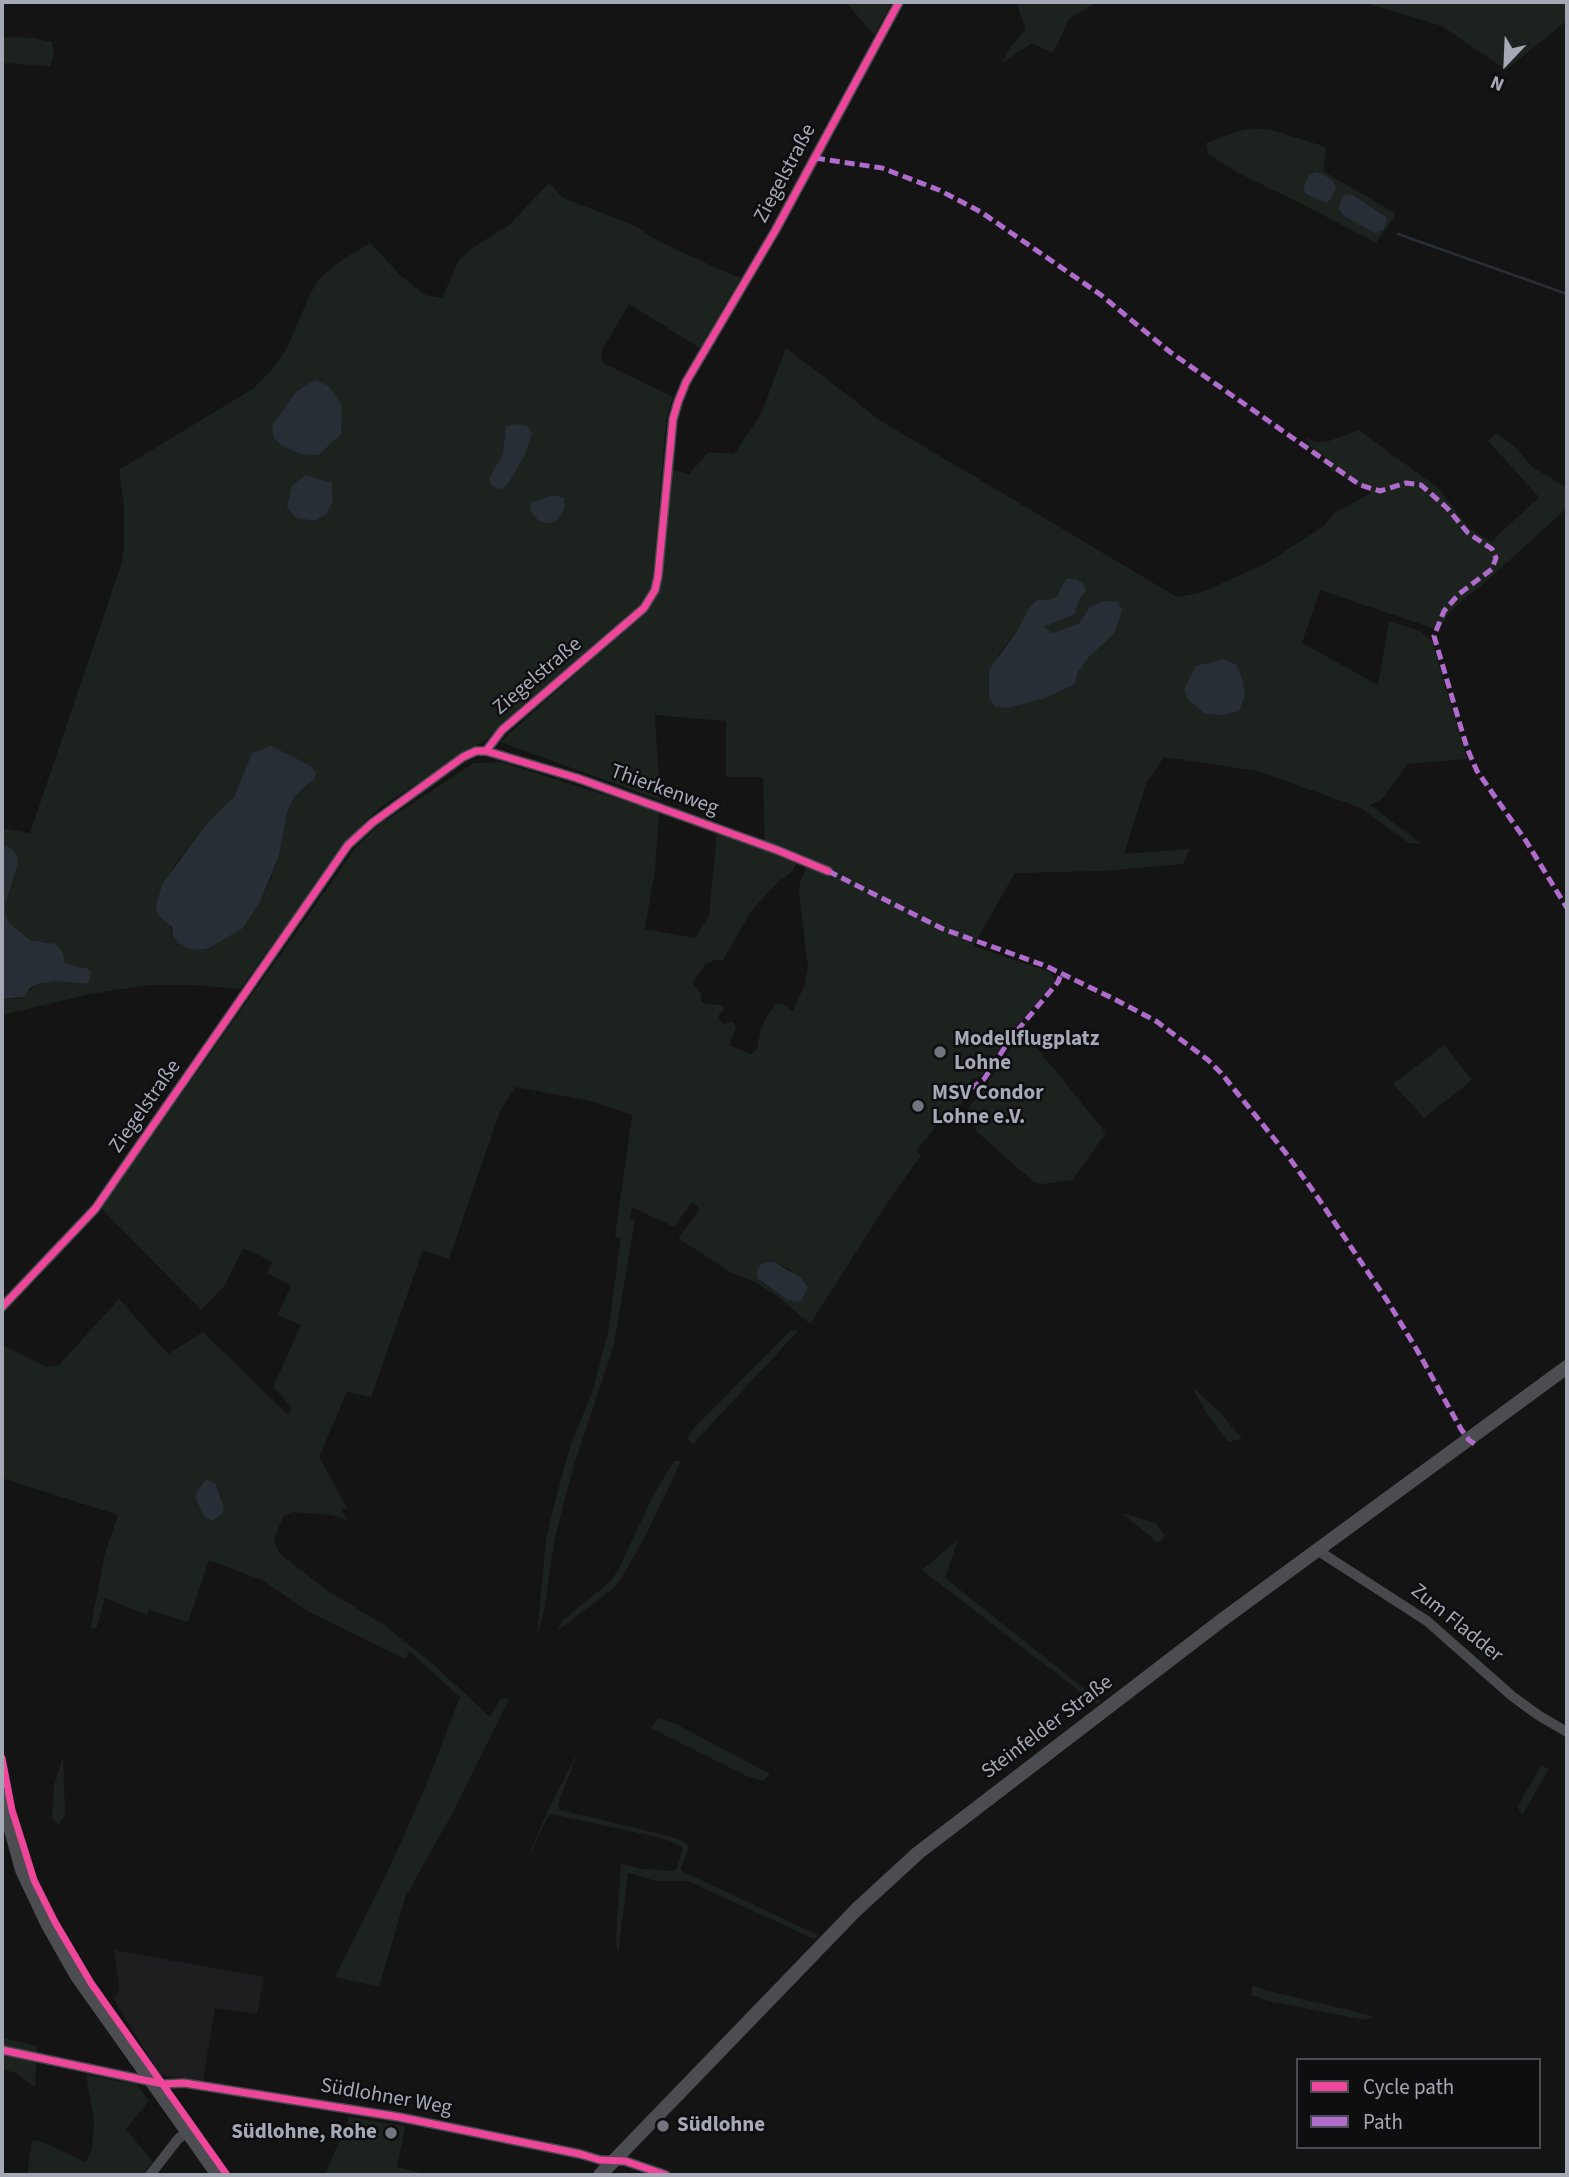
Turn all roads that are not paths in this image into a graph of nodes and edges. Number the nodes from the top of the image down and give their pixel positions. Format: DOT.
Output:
graph roads {
  1 [pos="899,2"];
  2 [pos="486,751"];
  3 [pos="828,871"];
  4 [pos="2,1307"];
  5 [pos="1567,1367"];
  6 [pos="1317,1550"];
  7 [pos="1567,1732"];
  8 [pos="2,1797"];
  9 [pos="2,2050"];
  10 [pos="151,2080"];
  11 [pos="187,2132"];
  12 [pos="614,2161"];
  13 [pos="150,2175"];
  14 [pos="218,2175"];
  15 [pos="600,2175"];
  16 [pos="666,2175"];
  1 -- 2 [label="street, Ziegelstraße"];
  2 -- 3 [label="street, Thierkenweg"];
  2 -- 4 [label="street, Ziegelstraße"];
  5 -- 6 [label="main road, Steinfelder Straße"];
  6 -- 7 [label="street, Zum Fladder"];
  6 -- 12 [label="main road, Steinfelder Straße"];
  8 -- 10 [label="main road"];
  9 -- 10 [label="street, Südlohner Weg"];
  10 -- 11 [label="main road"];
  10 -- 12 [label="street, Südlohner Weg"];
  11 -- 13 [label="street"];
  11 -- 14 [label="main road"];
  12 -- 15 [label="main road, Steinfelder Straße"];
  12 -- 16 [label="street, Südlohner Weg"];
}
